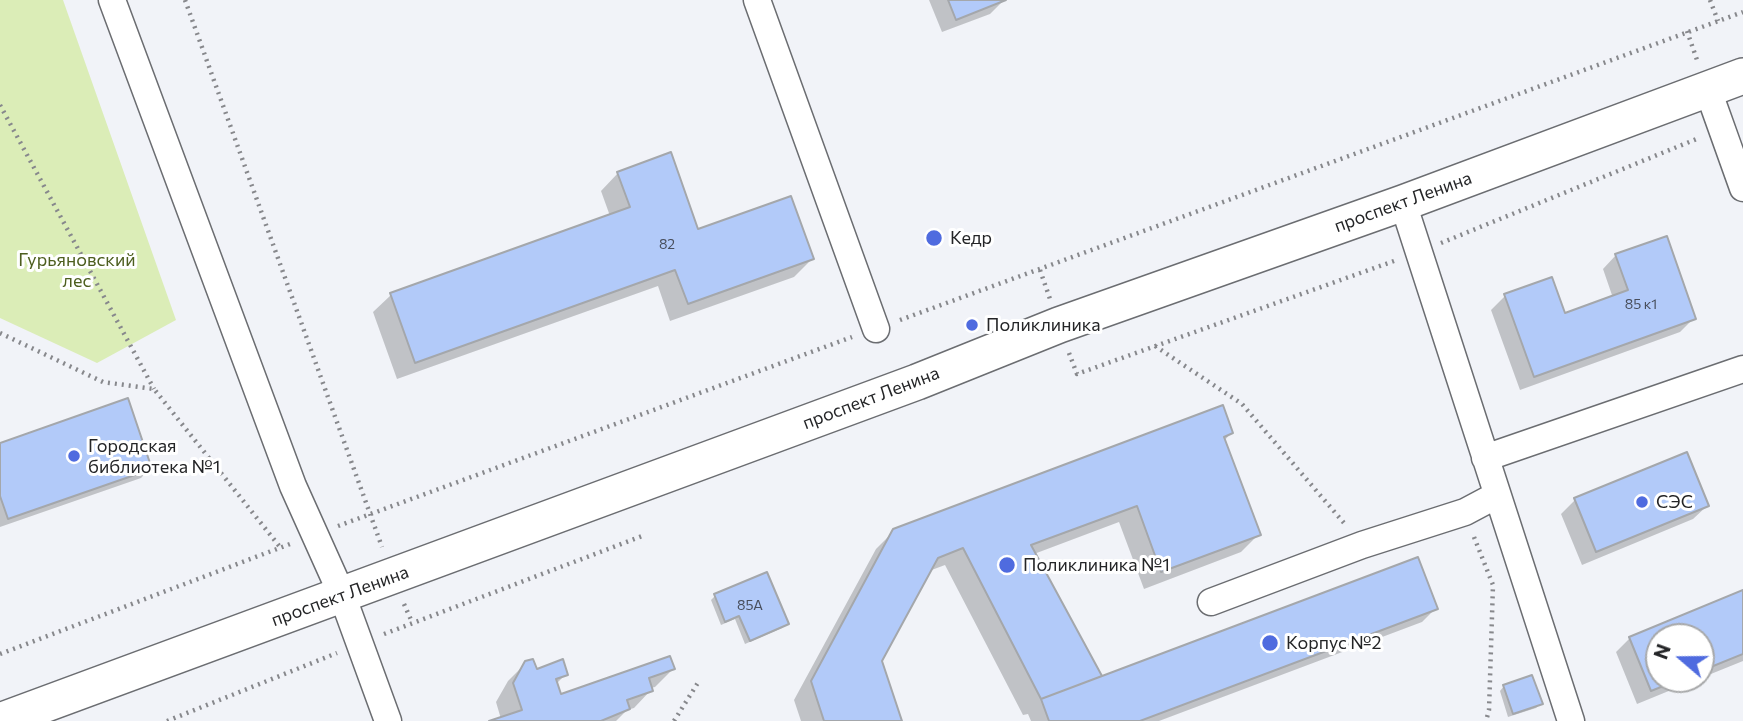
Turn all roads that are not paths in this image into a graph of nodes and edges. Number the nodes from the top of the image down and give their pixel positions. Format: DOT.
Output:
graph roads {
  1 [pos="112,0"];
  2 [pos="757,0"];
  3 [pos="1743,76"];
  4 [pos="1708,90"];
  5 [pos="1743,188"];
  6 [pos="1403,203"];
  7 [pos="877,329"];
  8 [pos="1743,369"];
  9 [pos="1485,458"];
  10 [pos="1497,495"];
  11 [pos="342,595"];
  12 [pos="1211,602"];
  13 [pos="0,721"];
  14 [pos="388,721"];
  15 [pos="1571,721"];
  1 -- 11 [label="lane"];
  2 -- 7 [label="lane"];
  3 -- 4 [label="main road, проспект Ленина"];
  4 -- 5 [label="lane"];
  4 -- 6 [label="main road, проспект Ленина"];
  6 -- 9 [label="lane"];
  6 -- 11 [label="main road, проспект Ленина"];
  8 -- 9 [label="lane"];
  9 -- 10 [label="lane"];
  10 -- 12 [label="lane"];
  10 -- 15 [label="lane"];
  11 -- 13 [label="main road, проспект Ленина"];
  11 -- 14 [label="lane"];
}
